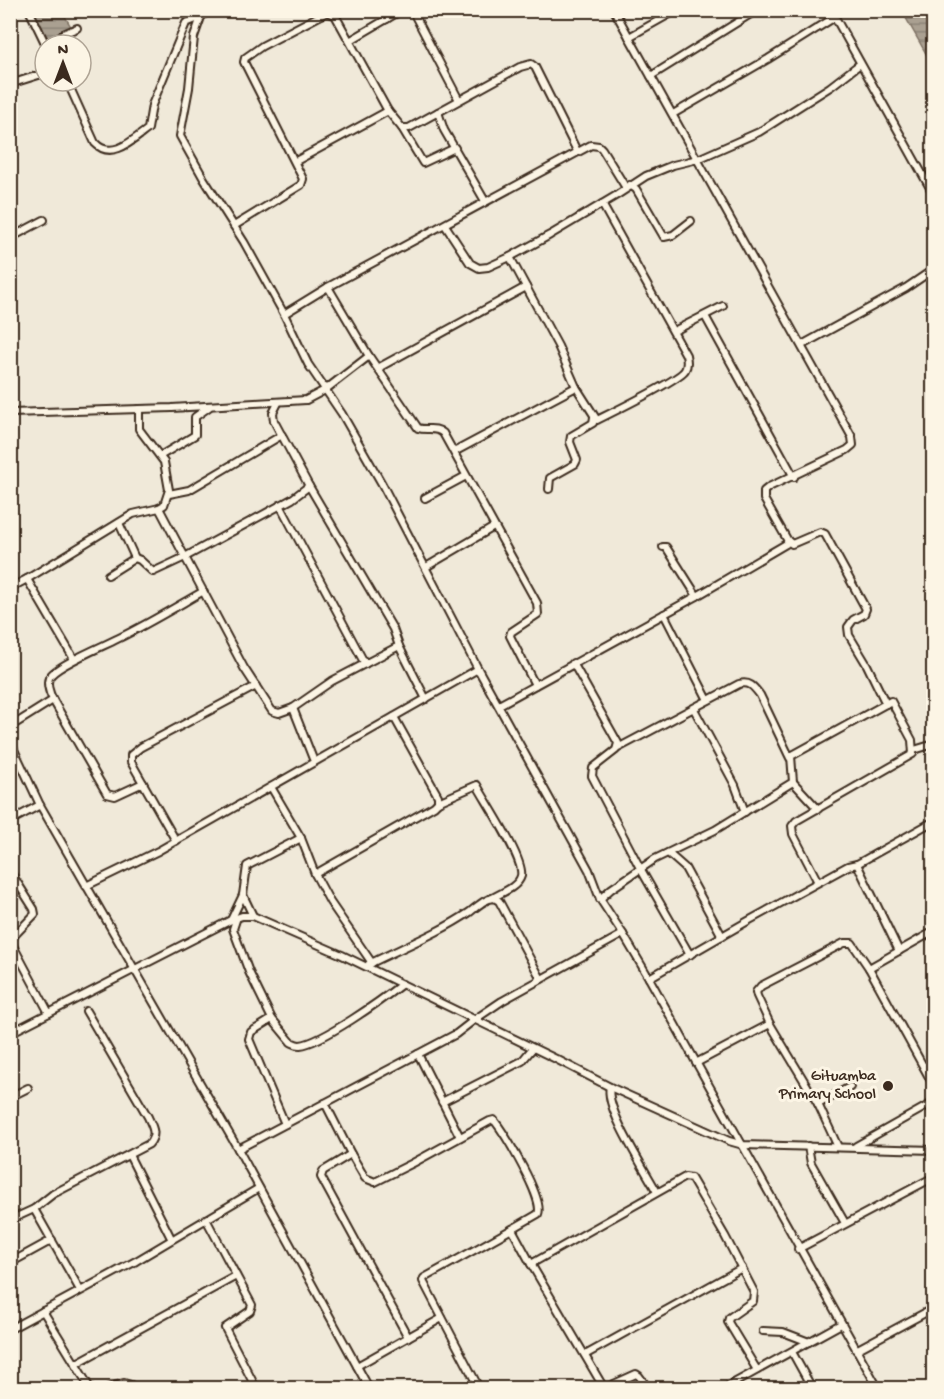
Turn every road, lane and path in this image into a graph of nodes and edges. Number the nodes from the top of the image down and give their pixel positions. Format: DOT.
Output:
graph roads {
  1 [pos="29,10"];
  2 [pos="208,10"];
  3 [pos="307,10"];
  4 [pos="382,10"];
  5 [pos="402,10"];
  6 [pos="412,10"];
  7 [pos="614,10"];
  8 [pos="677,10"];
  9 [pos="757,10"];
  10 [pos="831,10"];
  11 [pos="201,17"];
  12 [pos="835,17"];
  13 [pos="312,19"];
  14 [pos="387,19"];
  15 [pos="77,28"];
  16 [pos="41,33"];
  17 [pos="65,33"];
  18 [pos="629,37"];
  19 [pos="351,40"];
  20 [pos="860,64"];
  21 [pos="651,76"];
  22 [pos="33,77"];
  23 [pos="10,84"];
  24 [pos="72,93"];
  25 [pos="459,100"];
  26 [pos="388,111"];
  27 [pos="438,112"];
  28 [pos="672,114"];
  29 [pos="402,128"];
  30 [pos="455,148"];
  31 [pos="577,151"];
  32 [pos="698,159"];
  33 [pos="296,161"];
  34 [pos="628,186"];
  35 [pos="933,195"];
  36 [pos="485,201"];
  37 [pos="602,204"];
  38 [pos="44,220"];
  39 [pos="691,221"];
  40 [pos="445,225"];
  41 [pos="234,226"];
  42 [pos="10,238"];
  43 [pos="510,257"];
  44 [pos="933,269"];
  45 [pos="526,286"];
  46 [pos="328,287"];
  47 [pos="723,306"];
  48 [pos="284,314"];
  49 [pos="705,316"];
  50 [pos="674,332"];
  51 [pos="802,345"];
  52 [pos="369,356"];
  53 [pos="378,368"];
  54 [pos="576,387"];
  55 [pos="325,390"];
  56 [pos="268,403"];
  57 [pos="278,403"];
  58 [pos="210,406"];
  59 [pos="139,409"];
  60 [pos="10,413"];
  61 [pos="273,413"];
  62 [pos="594,417"];
  63 [pos="282,435"];
  64 [pos="454,452"];
  65 [pos="160,456"];
  66 [pos="466,476"];
  67 [pos="794,477"];
  68 [pos="309,486"];
  69 [pos="549,489"];
  70 [pos="169,494"];
  71 [pos="425,498"];
  72 [pos="280,505"];
  73 [pos="159,508"];
  74 [pos="119,523"];
  75 [pos="494,527"];
  76 [pos="788,541"];
  77 [pos="663,548"];
  78 [pos="185,557"];
  79 [pos="135,558"];
  80 [pos="426,567"];
  81 [pos="108,575"];
  82 [pos="27,579"];
  83 [pos="10,588"];
  84 [pos="202,592"];
  85 [pos="697,596"];
  86 [pos="664,614"];
  87 [pos="399,646"];
  88 [pos="74,659"];
  89 [pos="573,663"];
  90 [pos="365,664"];
  91 [pos="478,669"];
  92 [pos="535,685"];
  93 [pos="256,686"];
  94 [pos="426,699"];
  95 [pos="53,700"];
  96 [pos="708,700"];
  97 [pos="886,704"];
  98 [pos="499,705"];
  99 [pos="293,708"];
  100 [pos="694,709"];
  101 [pos="394,717"];
  102 [pos="10,728"];
  103 [pos="10,741"];
  104 [pos="933,744"];
  105 [pos="618,748"];
  106 [pos="336,750"];
  107 [pos="914,750"];
  108 [pos="790,758"];
  109 [pos="313,759"];
  110 [pos="302,769"];
  111 [pos="793,782"];
  112 [pos="143,783"];
  113 [pos="271,787"];
  114 [pos="438,802"];
  115 [pos="40,805"];
  116 [pos="818,809"];
  117 [pos="745,812"];
  118 [pos="10,821"];
  119 [pos="933,821"];
  120 [pos="301,838"];
  121 [pos="176,841"];
  122 [pos="668,853"];
  123 [pos="857,864"];
  124 [pos="640,868"];
  125 [pos="10,871"];
  126 [pos="315,874"];
  127 [pos="818,882"];
  128 [pos="86,886"];
  129 [pos="243,895"];
  130 [pos="492,898"];
  131 [pos="600,899"];
  132 [pos="253,916"];
  133 [pos="234,920"];
  134 [pos="933,931"];
  135 [pos="623,934"];
  136 [pos="722,936"];
  137 [pos="11,938"];
  138 [pos="899,951"];
  139 [pos="690,955"];
  140 [pos="369,965"];
  141 [pos="869,968"];
  142 [pos="135,969"];
  143 [pos="649,978"];
  144 [pos="541,979"];
  145 [pos="402,984"];
  146 [pos="86,1011"];
  147 [pos="49,1013"];
  148 [pos="272,1018"];
  149 [pos="474,1020"];
  150 [pos="770,1024"];
  151 [pos="10,1034"];
  152 [pos="532,1048"];
  153 [pos="418,1054"];
  154 [pos="933,1062"];
  155 [pos="696,1063"];
  156 [pos="924,1067"];
  157 [pos="933,1086"];
  158 [pos="610,1087"];
  159 [pos="850,1087"];
  160 [pos="28,1088"];
  161 [pos="10,1098"];
  162 [pos="442,1102"];
  163 [pos="933,1102"];
  164 [pos="325,1103"];
  165 [pos="818,1104"];
  166 [pos="285,1124"];
  167 [pos="460,1137"];
  168 [pos="743,1144"];
  169 [pos="808,1146"];
  170 [pos="838,1147"];
  171 [pos="855,1147"];
  172 [pos="238,1149"];
  173 [pos="933,1150"];
  174 [pos="351,1154"];
  175 [pos="129,1155"];
  176 [pos="933,1177"];
  177 [pos="259,1188"];
  178 [pos="657,1192"];
  179 [pos="34,1209"];
  180 [pos="206,1219"];
  181 [pos="10,1220"];
  182 [pos="845,1223"];
  183 [pos="512,1229"];
  184 [pos="171,1238"];
  185 [pos="52,1240"];
  186 [pos="798,1249"];
  187 [pos="10,1263"];
  188 [pos="531,1264"];
  189 [pos="742,1268"];
  190 [pos="236,1276"];
  191 [pos="80,1290"];
  192 [pos="933,1308"];
  193 [pos="43,1311"];
  194 [pos="442,1318"];
  195 [pos="842,1324"];
  196 [pos="10,1329"];
  197 [pos="763,1331"];
  198 [pos="408,1337"];
  199 [pos="809,1342"];
  200 [pos="856,1350"];
  201 [pos="792,1352"];
  202 [pos="585,1355"];
  203 [pos="76,1363"];
  204 [pos="357,1366"];
  205 [pos="757,1370"];
  206 [pos="90,1389"];
  207 [pos="108,1389"];
  208 [pos="133,1389"];
  209 [pos="256,1389"];
  210 [pos="369,1389"];
  211 [pos="479,1389"];
  212 [pos="605,1389"];
  213 [pos="648,1389"];
  214 [pos="725,1389"];
  215 [pos="812,1389"];
  216 [pos="878,1389"];
  1 -- 16 [label="street"];
  2 -- 11 [label="street"];
  3 -- 13 [label="street"];
  4 -- 14 [label="street"];
  5 -- 14 [label="street"];
  6 -- 25 [label="street"];
  7 -- 18 [label="street"];
  8 -- 18 [label="street"];
  9 -- 21 [label="street"];
  10 -- 12 [label="street"];
  11 -- 24 [label="street"];
  11 -- 41 [label="street"];
  12 -- 20 [label="street"];
  12 -- 28 [label="street"];
  13 -- 19 [label="street"];
  13 -- 33 [label="street"];
  14 -- 19 [label="street"];
  15 -- 17 [label="street"];
  18 -- 21 [label="street"];
  19 -- 26 [label="street"];
  20 -- 32 [label="street"];
  20 -- 35 [label="street"];
  21 -- 28 [label="street"];
  22 -- 23 [label="street"];
  25 -- 27 [label="street"];
  25 -- 31 [label="street"];
  26 -- 29 [label="street"];
  26 -- 33 [label="street"];
  27 -- 29 [label="street"];
  27 -- 30 [label="street"];
  28 -- 32 [label="street"];
  29 -- 30 [label="street"];
  30 -- 36 [label="street"];
  31 -- 34 [label="street"];
  31 -- 36 [label="street"];
  32 -- 34 [label="street"];
  32 -- 51 [label="street"];
  33 -- 41 [label="street"];
  34 -- 37 [label="street"];
  34 -- 39 [label="street"];
  36 -- 40 [label="street"];
  37 -- 43 [label="street"];
  37 -- 50 [label="street"];
  38 -- 42 [label="street"];
  40 -- 43 [label="street"];
  40 -- 46 [label="street"];
  41 -- 48 [label="street"];
  43 -- 45 [label="street"];
  44 -- 51 [label="street"];
  45 -- 53 [label="street"];
  45 -- 54 [label="street"];
  46 -- 48 [label="street"];
  46 -- 52 [label="street"];
  47 -- 49 [label="street"];
  48 -- 55 [label="street"];
  49 -- 50 [label="street"];
  49 -- 67 [label="street"];
  50 -- 62 [label="street"];
  51 -- 67 [label="street"];
  52 -- 53 [label="street"];
  52 -- 55 [label="street"];
  53 -- 64 [label="street"];
  54 -- 62 [label="street"];
  54 -- 64 [label="street"];
  55 -- 57 [label="street"];
  55 -- 80 [label="street"];
  56 -- 57 [label="street"];
  56 -- 58 [label="street"];
  56 -- 61 [label="street"];
  57 -- 61 [label="street"];
  58 -- 59 [label="street"];
  58 -- 65 [label="street"];
  59 -- 60 [label="street"];
  59 -- 65 [label="street"];
  61 -- 63 [label="street"];
  62 -- 69 [label="street"];
  63 -- 68 [label="street"];
  63 -- 70 [label="street"];
  64 -- 66 [label="street"];
  65 -- 70 [label="street"];
  66 -- 71 [label="street"];
  66 -- 75 [label="street"];
  67 -- 76 [label="street"];
  68 -- 72 [label="street"];
  68 -- 87 [label="street"];
  70 -- 73 [label="street"];
  72 -- 78 [label="street"];
  72 -- 90 [label="street"];
  73 -- 74 [label="street"];
  73 -- 78 [label="street"];
  74 -- 79 [label="street"];
  74 -- 82 [label="street"];
  75 -- 80 [label="street"];
  75 -- 92 [label="street"];
  76 -- 85 [label="street"];
  76 -- 97 [label="street"];
  77 -- 85 [label="street"];
  78 -- 79 [label="street"];
  78 -- 84 [label="street"];
  79 -- 81 [label="street"];
  80 -- 91 [label="street"];
  82 -- 83 [label="street"];
  82 -- 88 [label="street"];
  84 -- 88 [label="street"];
  84 -- 93 [label="street"];
  85 -- 86 [label="street"];
  86 -- 89 [label="street"];
  86 -- 96 [label="street"];
  87 -- 90 [label="street"];
  87 -- 94 [label="street"];
  88 -- 95 [label="street"];
  89 -- 92 [label="street"];
  89 -- 105 [label="street"];
  90 -- 99 [label="street"];
  91 -- 94 [label="street"];
  91 -- 98 [label="street"];
  92 -- 98 [label="street"];
  93 -- 99 [label="street"];
  93 -- 112 [label="street"];
  94 -- 101 [label="street"];
  95 -- 102 [label="street"];
  95 -- 112 [label="street"];
  96 -- 100 [label="street"];
  96 -- 108 [label="street"];
  97 -- 107 [label="street"];
  97 -- 108 [label="street"];
  98 -- 131 [label="street"];
  99 -- 109 [label="street"];
  100 -- 105 [label="street"];
  100 -- 117 [label="street"];
  101 -- 106 [label="street"];
  101 -- 114 [label="street"];
  103 -- 115 [label="street"];
  104 -- 107 [label="street"];
  105 -- 124 [label="street"];
  106 -- 109 [label="street"];
  106 -- 110 [label="street"];
  107 -- 116 [label="street"];
  108 -- 111 [label="street"];
  109 -- 110 [label="street"];
  110 -- 113 [label="street"];
  111 -- 116 [label="street"];
  111 -- 117 [label="street"];
  112 -- 121 [label="street"];
  113 -- 120 [label="street"];
  113 -- 121 [label="street"];
  114 -- 126 [label="street"];
  114 -- 130 [label="street"];
  115 -- 118 [label="street"];
  115 -- 128 [label="street"];
  116 -- 127 [label="street"];
  117 -- 122 [label="street"];
  119 -- 123 [label="street"];
  120 -- 126 [label="street"];
  120 -- 129 [label="street"];
  121 -- 128 [label="street"];
  122 -- 124 [label="street"];
  122 -- 136 [label="street"];
  123 -- 127 [label="street"];
  123 -- 138 [label="street"];
  124 -- 131 [label="street"];
  124 -- 139 [label="street"];
  125 -- 137 [label="street"];
  126 -- 140 [label="street"];
  127 -- 136 [label="street"];
  128 -- 142 [label="street"];
  129 -- 132 [label="street"];
  129 -- 133 [label="street"];
  130 -- 140 [label="street"];
  130 -- 144 [label="street"];
  131 -- 135 [label="street"];
  132 -- 133 [label="street"];
  132 -- 140 [label="street"];
  133 -- 142 [label="street"];
  133 -- 148 [label="street"];
  134 -- 138 [label="street"];
  135 -- 143 [label="street"];
  135 -- 144 [label="street"];
  136 -- 139 [label="street"];
  137 -- 147 [label="street"];
  138 -- 141 [label="street"];
  139 -- 143 [label="street"];
  140 -- 145 [label="street"];
  141 -- 150 [label="street"];
  141 -- 156 [label="street"];
  142 -- 147 [label="street"];
  142 -- 172 [label="street"];
  143 -- 155 [label="street"];
  144 -- 149 [label="street"];
  145 -- 148 [label="street"];
  145 -- 149 [label="street"];
  146 -- 175 [label="street"];
  147 -- 151 [label="street"];
  148 -- 166 [label="street"];
  149 -- 152 [label="street"];
  149 -- 153 [label="street"];
  150 -- 155 [label="street"];
  150 -- 165 [label="street"];
  152 -- 158 [label="street"];
  152 -- 162 [label="street"];
  153 -- 162 [label="street"];
  153 -- 164 [label="street"];
  154 -- 156 [label="street"];
  155 -- 168 [label="street"];
  156 -- 157 [label="street"];
  158 -- 168 [label="street"];
  158 -- 178 [label="street"];
  159 -- 165 [label="street"];
  160 -- 161 [label="street"];
  162 -- 167 [label="street"];
  163 -- 171 [label="street"];
  164 -- 166 [label="street"];
  164 -- 174 [label="street"];
  165 -- 170 [label="street"];
  166 -- 172 [label="street"];
  167 -- 174 [label="street"];
  167 -- 183 [label="street"];
  168 -- 169 [label="street"];
  168 -- 186 [label="street"];
  169 -- 170 [label="street"];
  169 -- 182 [label="street"];
  170 -- 171 [label="street"];
  171 -- 173 [label="street"];
  172 -- 177 [label="street"];
  174 -- 198 [label="street"];
  175 -- 179 [label="street"];
  175 -- 184 [label="street"];
  176 -- 182 [label="street"];
  177 -- 180 [label="street"];
  177 -- 204 [label="street"];
  178 -- 188 [label="street"];
  178 -- 189 [label="street"];
  179 -- 181 [label="street"];
  179 -- 185 [label="street"];
  180 -- 184 [label="street"];
  180 -- 190 [label="street"];
  182 -- 186 [label="street"];
  183 -- 188 [label="street"];
  183 -- 194 [label="street"];
  184 -- 191 [label="street"];
  185 -- 187 [label="street"];
  185 -- 191 [label="street"];
  186 -- 195 [label="street"];
  188 -- 202 [label="street"];
  189 -- 202 [label="street"];
  189 -- 205 [label="street"];
  190 -- 203 [label="street"];
  190 -- 209 [label="street"];
  191 -- 193 [label="street"];
  192 -- 200 [label="street"];
  193 -- 196 [label="street"];
  193 -- 203 [label="street"];
  194 -- 198 [label="street"];
  194 -- 211 [label="street"];
  195 -- 199 [label="street"];
  195 -- 200 [label="street"];
  197 -- 199 [label="street"];
  198 -- 204 [label="street"];
  199 -- 201 [label="street"];
  200 -- 216 [label="street"];
  201 -- 205 [label="street"];
  201 -- 215 [label="street"];
  202 -- 212 [label="street"];
  203 -- 206 [label="street"];
  204 -- 210 [label="street"];
  205 -- 214 [label="street"];
  207 -- 208 [label="street"];
  212 -- 213 [label="street"];
}
